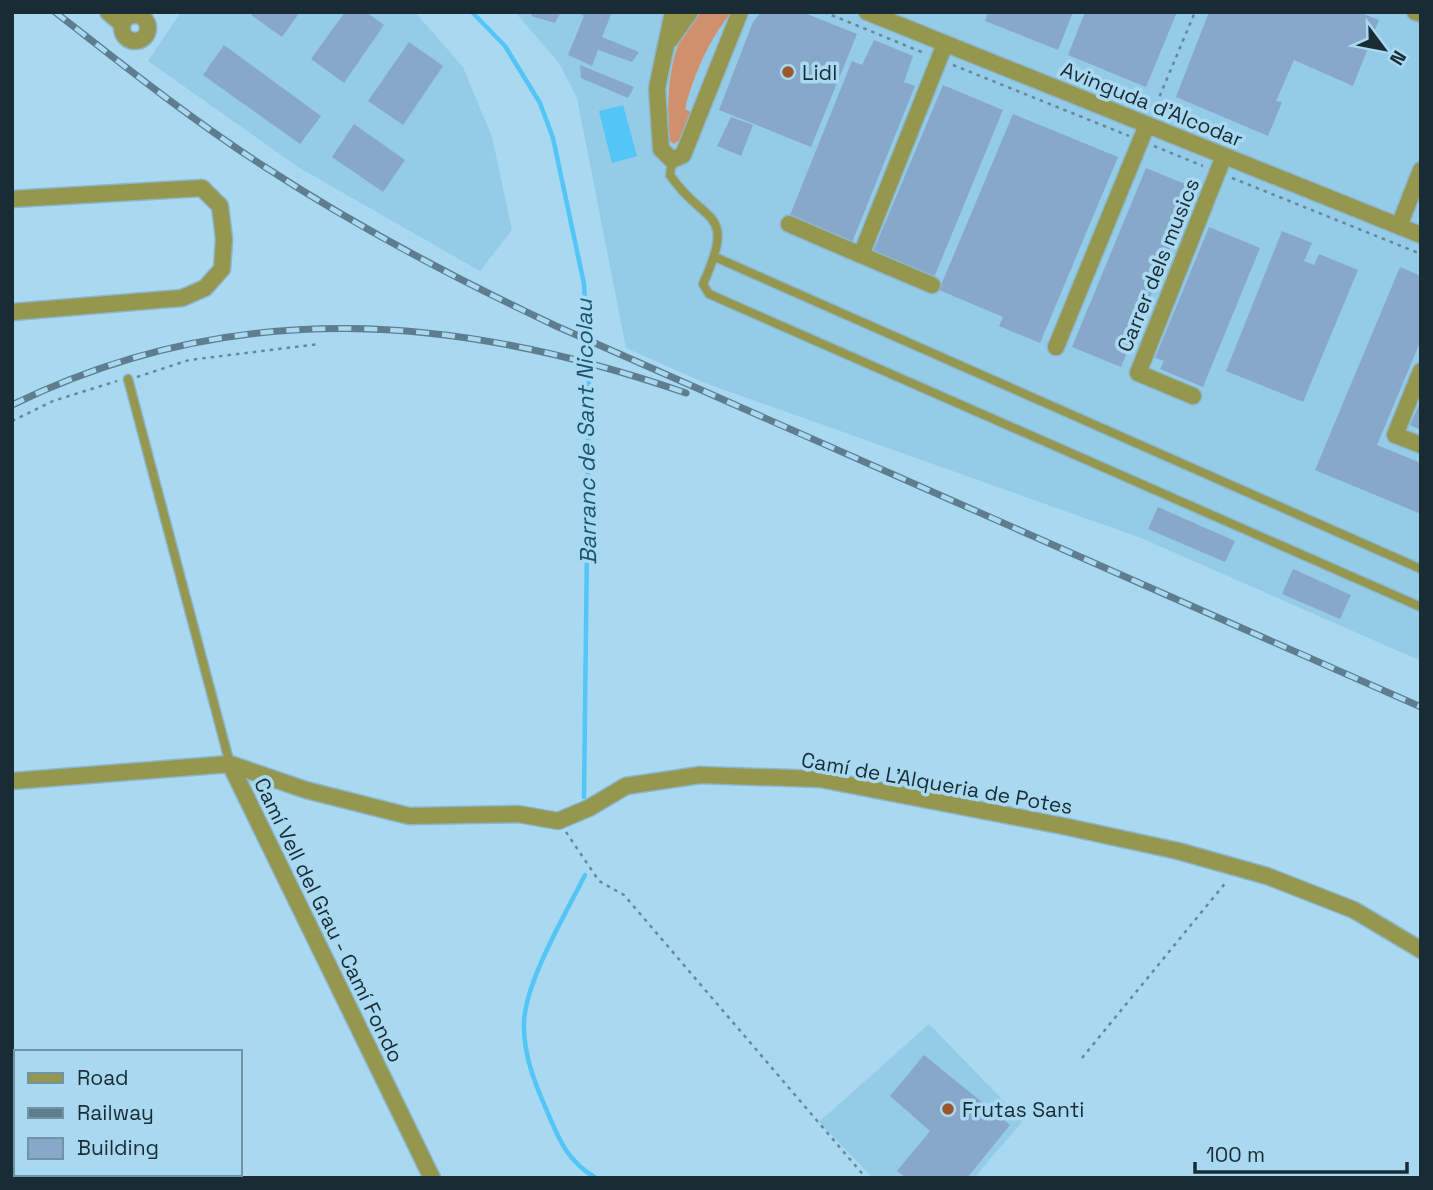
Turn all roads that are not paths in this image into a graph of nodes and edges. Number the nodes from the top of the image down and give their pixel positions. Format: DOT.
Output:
graph roads {
  1 [pos="107,12"];
  2 [pos="673,12"];
  3 [pos="690,12"];
  4 [pos="867,12"];
  5 [pos="1415,12"];
  6 [pos="741,14"];
  7 [pos="1421,14"];
  8 [pos="146,15"];
  9 [pos="122,24"];
  10 [pos="667,44"];
  11 [pos="942,51"];
  12 [pos="1147,125"];
  13 [pos="1224,156"];
  14 [pos="672,160"];
  15 [pos="1421,170"];
  16 [pos="12,199"];
  17 [pos="789,224"];
  18 [pos="1399,226"];
  19 [pos="1421,235"];
  20 [pos="861,255"];
  21 [pos="715,257"];
  22 [pos="932,285"];
  23 [pos="12,312"];
  24 [pos="1056,347"];
  25 [pos="1421,371"];
  26 [pos="128,379"];
  27 [pos="1193,396"];
  28 [pos="1421,445"];
  29 [pos="1421,569"];
  30 [pos="1421,607"];
  31 [pos="230,764"];
  32 [pos="12,781"];
  33 [pos="1421,950"];
  34 [pos="432,1178"];
  1 -- 9 [label="street"];
  2 -- 10 [label="street"];
  3 -- 10 [label="street"];
  4 -- 11 [label="street, Avinguda d'Alcodar"];
  5 -- 7 [label="street"];
  6 -- 14 [label="street"];
  8 -- 9 [label="street"];
  8 -- 9 [label="street"];
  10 -- 14 [label="street"];
  11 -- 12 [label="street, Avinguda d'Alcodar"];
  11 -- 20 [label="street"];
  12 -- 13 [label="street, Avinguda d'Alcodar"];
  12 -- 24 [label="street"];
  13 -- 18 [label="street, Avinguda d'Alcodar"];
  13 -- 27 [label="street, Carrer dels musics"];
  14 -- 21 [label="lane"];
  15 -- 18 [label="street"];
  16 -- 23 [label="street"];
  17 -- 20 [label="street"];
  18 -- 19 [label="street, Avinguda d'Alcodar"];
  20 -- 22 [label="street"];
  21 -- 29 [label="lane"];
  21 -- 30 [label="lane"];
  25 -- 28 [label="street"];
  26 -- 31 [label="lane"];
  31 -- 32 [label="street, Camí Vell del Grau - Camí Fondo"];
  31 -- 33 [label="street, Camí de L'Alqueria de Potes"];
  31 -- 34 [label="street, Camí Vell del Grau - Camí Fondo"];
}
